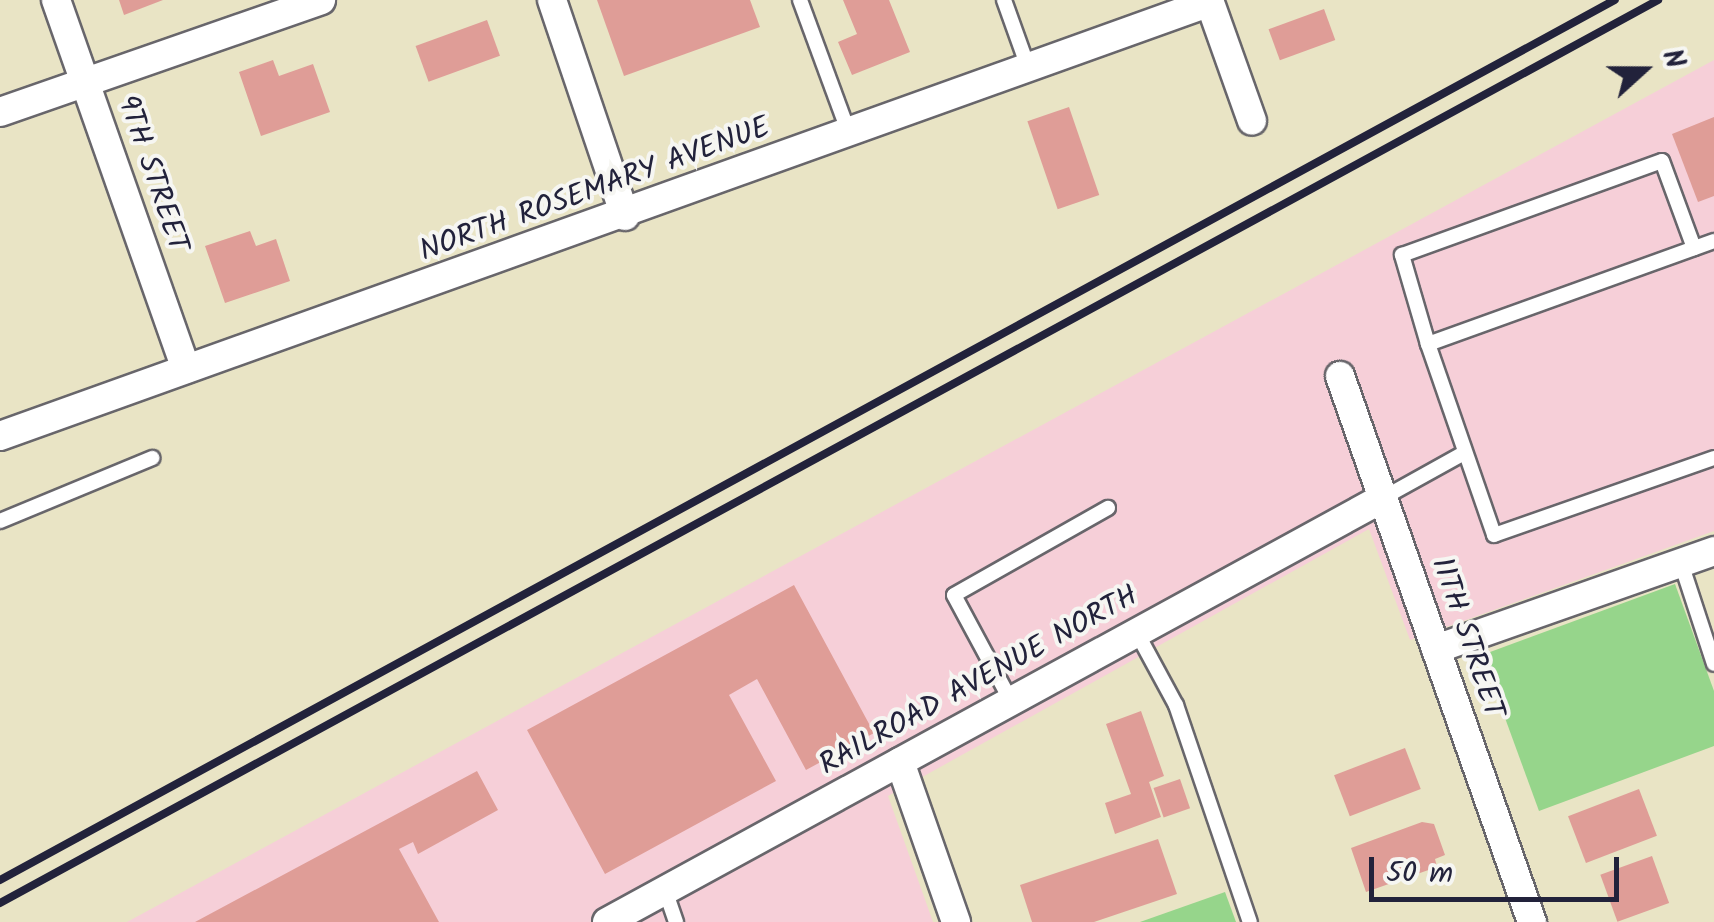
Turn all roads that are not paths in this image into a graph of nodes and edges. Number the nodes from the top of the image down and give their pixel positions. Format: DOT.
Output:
graph roads {
  1 [pos="56,0"];
  2 [pos="321,0"];
  3 [pos="552,0"];
  4 [pos="800,0"];
  5 [pos="1004,0"];
  6 [pos="1210,1"];
  7 [pos="1028,67"];
  8 [pos="86,82"];
  9 [pos="0,112"];
  10 [pos="1252,121"];
  11 [pos="849,133"];
  12 [pos="626,216"];
  13 [pos="1714,241"];
  14 [pos="1694,248"];
  15 [pos="1428,344"];
  16 [pos="186,369"];
  17 [pos="1340,376"];
  18 [pos="0,436"];
  19 [pos="1464,453"];
  20 [pos="152,458"];
  21 [pos="1714,458"];
  22 [pos="1383,498"];
  23 [pos="1108,508"];
  24 [pos="0,522"];
  25 [pos="1714,551"];
  26 [pos="1681,563"];
  27 [pos="1136,632"];
  28 [pos="1436,648"];
  29 [pos="1714,664"];
  30 [pos="1011,701"];
  31 [pos="900,762"];
  32 [pos="665,890"];
  33 [pos="606,922"];
  34 [pos="676,922"];
  35 [pos="956,922"];
  36 [pos="1250,922"];
  37 [pos="1532,922"];
  1 -- 8 [label="street, 9TH STREET"];
  2 -- 8 [label="street"];
  3 -- 12 [label="street"];
  4 -- 11 [label="lane"];
  5 -- 7 [label="lane"];
  6 -- 7 [label="street, NORTH ROSEMARY AVENUE"];
  6 -- 10 [label="street"];
  7 -- 11 [label="street, NORTH ROSEMARY AVENUE"];
  8 -- 9 [label="street"];
  8 -- 16 [label="street, 9TH STREET"];
  11 -- 12 [label="street, NORTH ROSEMARY AVENUE"];
  12 -- 16 [label="street, NORTH ROSEMARY AVENUE"];
  13 -- 14 [label="lane"];
  14 -- 15 [label="lane"];
  14 -- 15 [label="lane"];
  15 -- 19 [label="lane"];
  16 -- 18 [label="street, NORTH ROSEMARY AVENUE"];
  17 -- 22 [label="street, 11TH STREET"];
  19 -- 21 [label="lane"];
  19 -- 22 [label="lane"];
  20 -- 24 [label="lane"];
  22 -- 27 [label="street, RAILROAD AVENUE NORTH"];
  22 -- 28 [label="street, 11TH STREET"];
  23 -- 30 [label="lane"];
  25 -- 26 [label="street"];
  26 -- 28 [label="street"];
  26 -- 29 [label="lane"];
  27 -- 30 [label="street, RAILROAD AVENUE NORTH"];
  27 -- 36 [label="lane"];
  28 -- 37 [label="street, 11TH STREET"];
  30 -- 31 [label="street, RAILROAD AVENUE NORTH"];
  31 -- 32 [label="street, RAILROAD AVENUE NORTH"];
  31 -- 35 [label="street"];
  32 -- 33 [label="street, RAILROAD AVENUE NORTH"];
  32 -- 34 [label="lane"];
}
